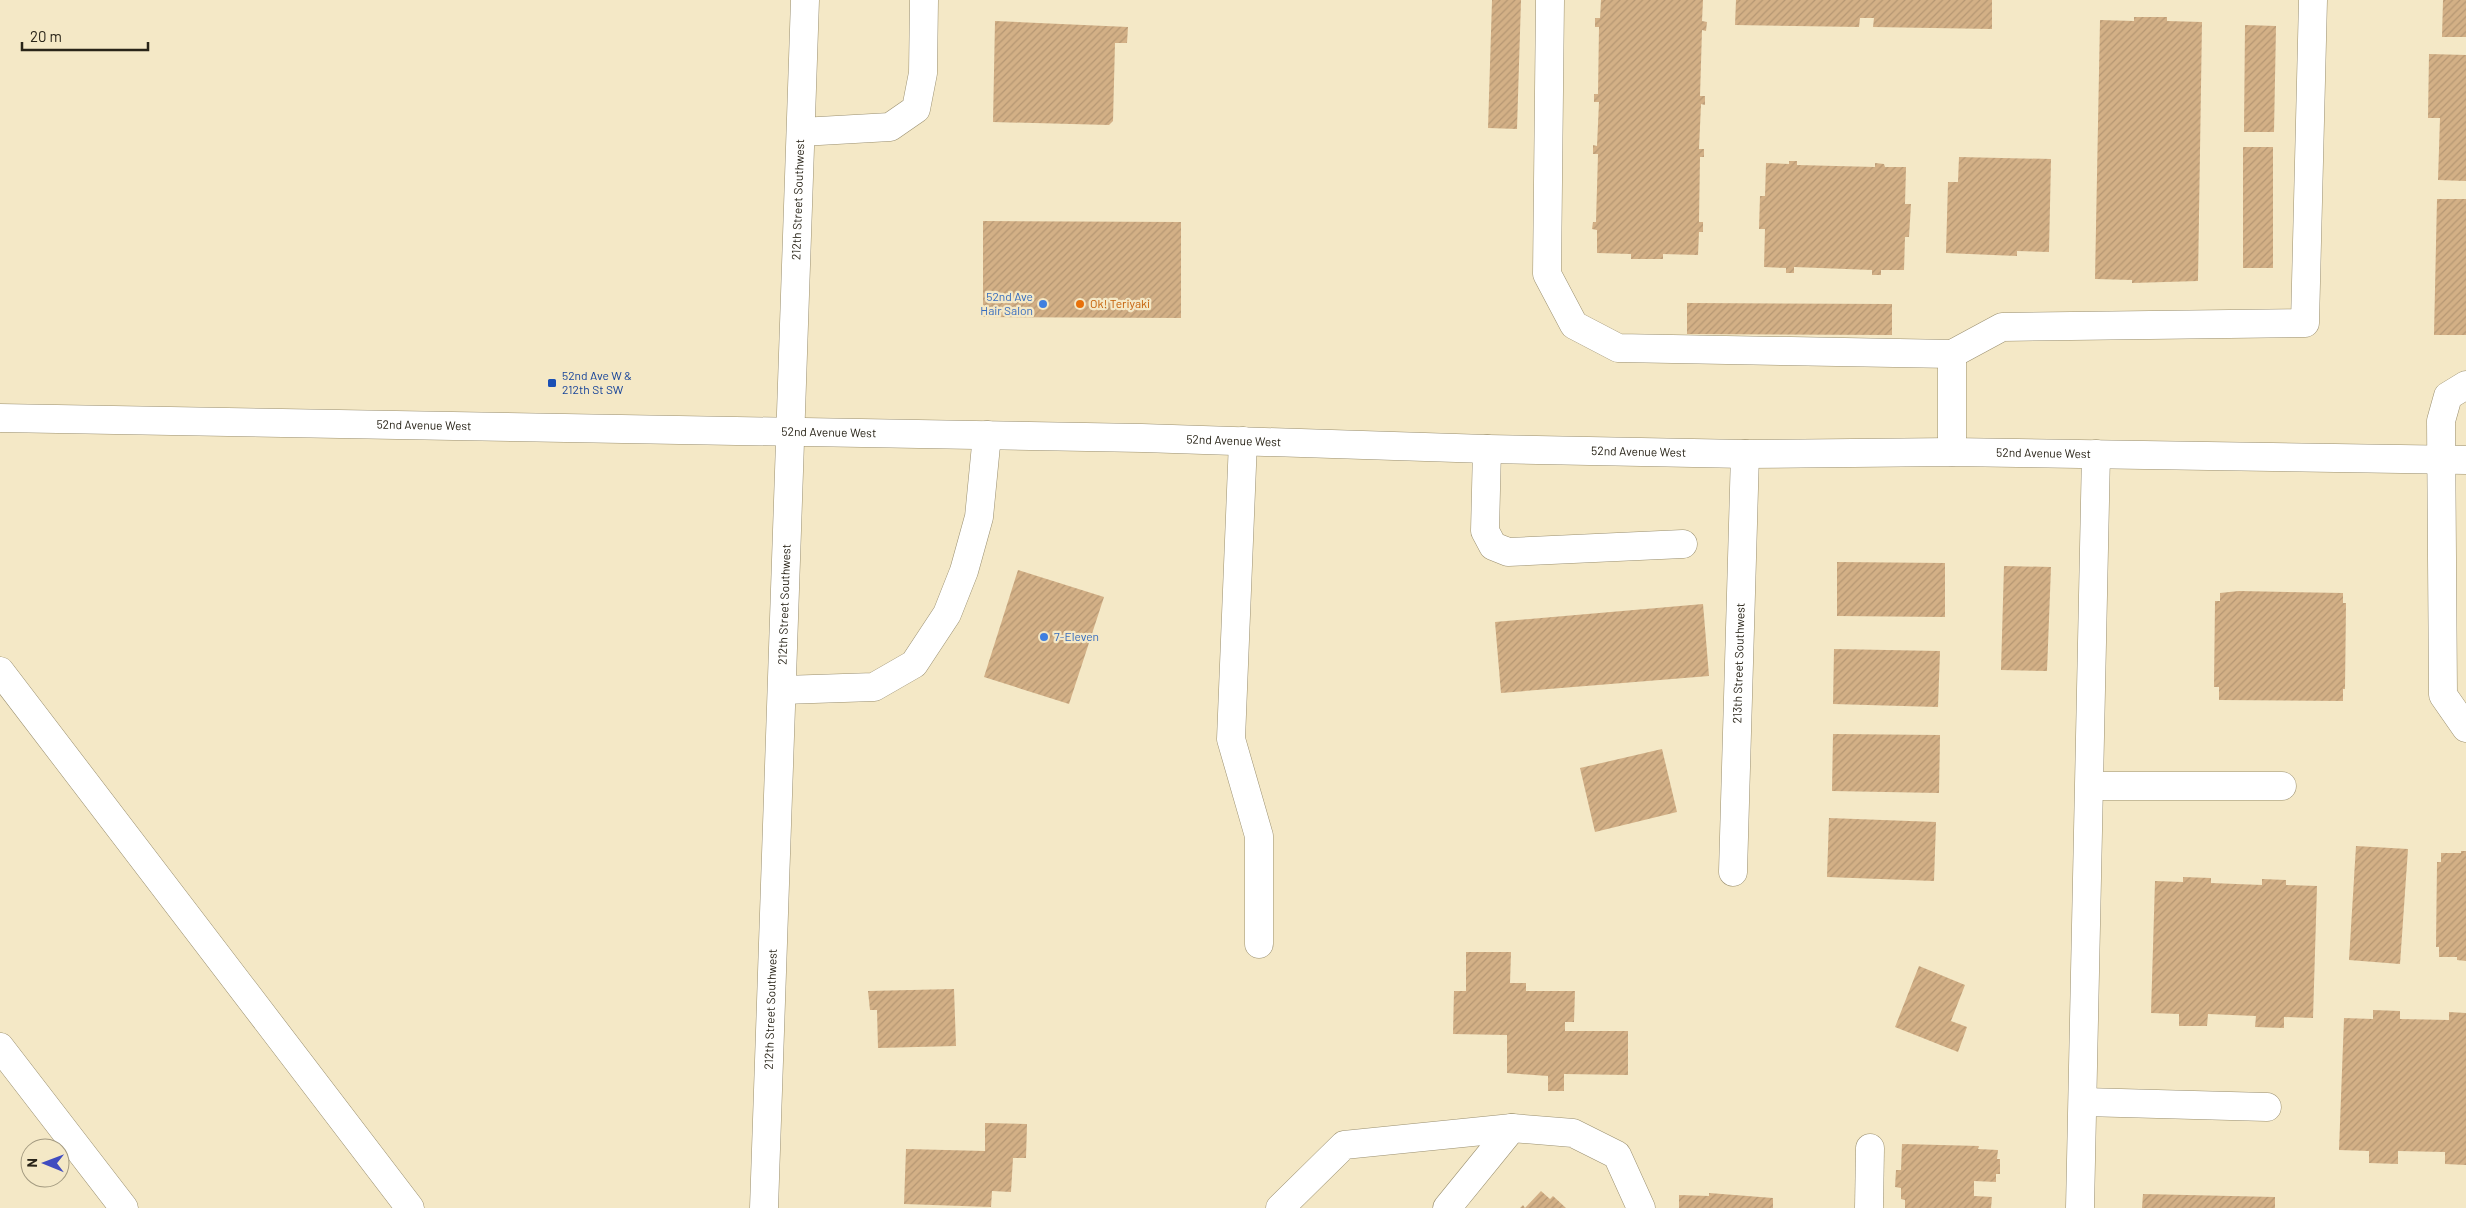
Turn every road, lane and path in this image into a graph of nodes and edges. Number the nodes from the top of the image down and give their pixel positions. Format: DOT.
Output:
graph roads {
  1 [pos="805,0"];
  2 [pos="924,0"];
  3 [pos="1550,0"];
  4 [pos="2314,0"];
  5 [pos="801,132"];
  6 [pos="1952,354"];
  7 [pos="2466,385"];
  8 [pos="0,418"];
  9 [pos="792,432"];
  10 [pos="987,435"];
  11 [pos="1243,441"];
  12 [pos="1487,450"];
  13 [pos="1952,452"];
  14 [pos="1745,454"];
  15 [pos="2096,454"];
  16 [pos="2454,460"];
  17 [pos="1683,544"];
  18 [pos="0,671"];
  19 [pos="783,690"];
  20 [pos="2466,728"];
  21 [pos="2090,786"];
  22 [pos="2282,786"];
  23 [pos="1733,872"];
  24 [pos="1259,944"];
  25 [pos="0,1047"];
  26 [pos="2084,1102"];
  27 [pos="2267,1108"];
  28 [pos="1512,1128"];
  29 [pos="1870,1148"];
  30 [pos="124,1208"];
  31 [pos="410,1208"];
  32 [pos="764,1208"];
  33 [pos="1280,1208"];
  34 [pos="1447,1208"];
  35 [pos="1641,1208"];
  36 [pos="1869,1208"];
  37 [pos="2080,1208"];
  1 -- 5 [label="main road, 212th Street Southwest"];
  2 -- 5 [label="main road"];
  3 -- 6 [label="main road"];
  4 -- 6 [label="main road"];
  5 -- 9 [label="main road, 212th Street Southwest"];
  6 -- 13 [label="main road"];
  7 -- 16 [label="main road"];
  8 -- 9 [label="main road, 52nd Avenue West"];
  9 -- 10 [label="main road, 52nd Avenue West"];
  9 -- 19 [label="main road, 212th Street Southwest"];
  10 -- 11 [label="main road, 52nd Avenue West"];
  10 -- 19 [label="main road"];
  11 -- 12 [label="main road, 52nd Avenue West"];
  11 -- 24 [label="main road"];
  12 -- 14 [label="main road, 52nd Avenue West"];
  12 -- 17 [label="main road"];
  13 -- 14 [label="main road, 52nd Avenue West"];
  13 -- 15 [label="main road, 52nd Avenue West"];
  14 -- 23 [label="main road, 213th Street Southwest"];
  15 -- 16 [label="main road, 52nd Avenue West"];
  15 -- 21 [label="main road"];
  16 -- 20 [label="main road"];
  18 -- 31 [label="main road"];
  19 -- 32 [label="main road, 212th Street Southwest"];
  21 -- 22 [label="main road"];
  21 -- 26 [label="main road"];
  25 -- 30 [label="main road"];
  26 -- 27 [label="main road"];
  26 -- 37 [label="main road"];
  28 -- 33 [label="main road"];
  28 -- 34 [label="main road"];
  28 -- 35 [label="main road"];
  29 -- 36 [label="main road"];
}
